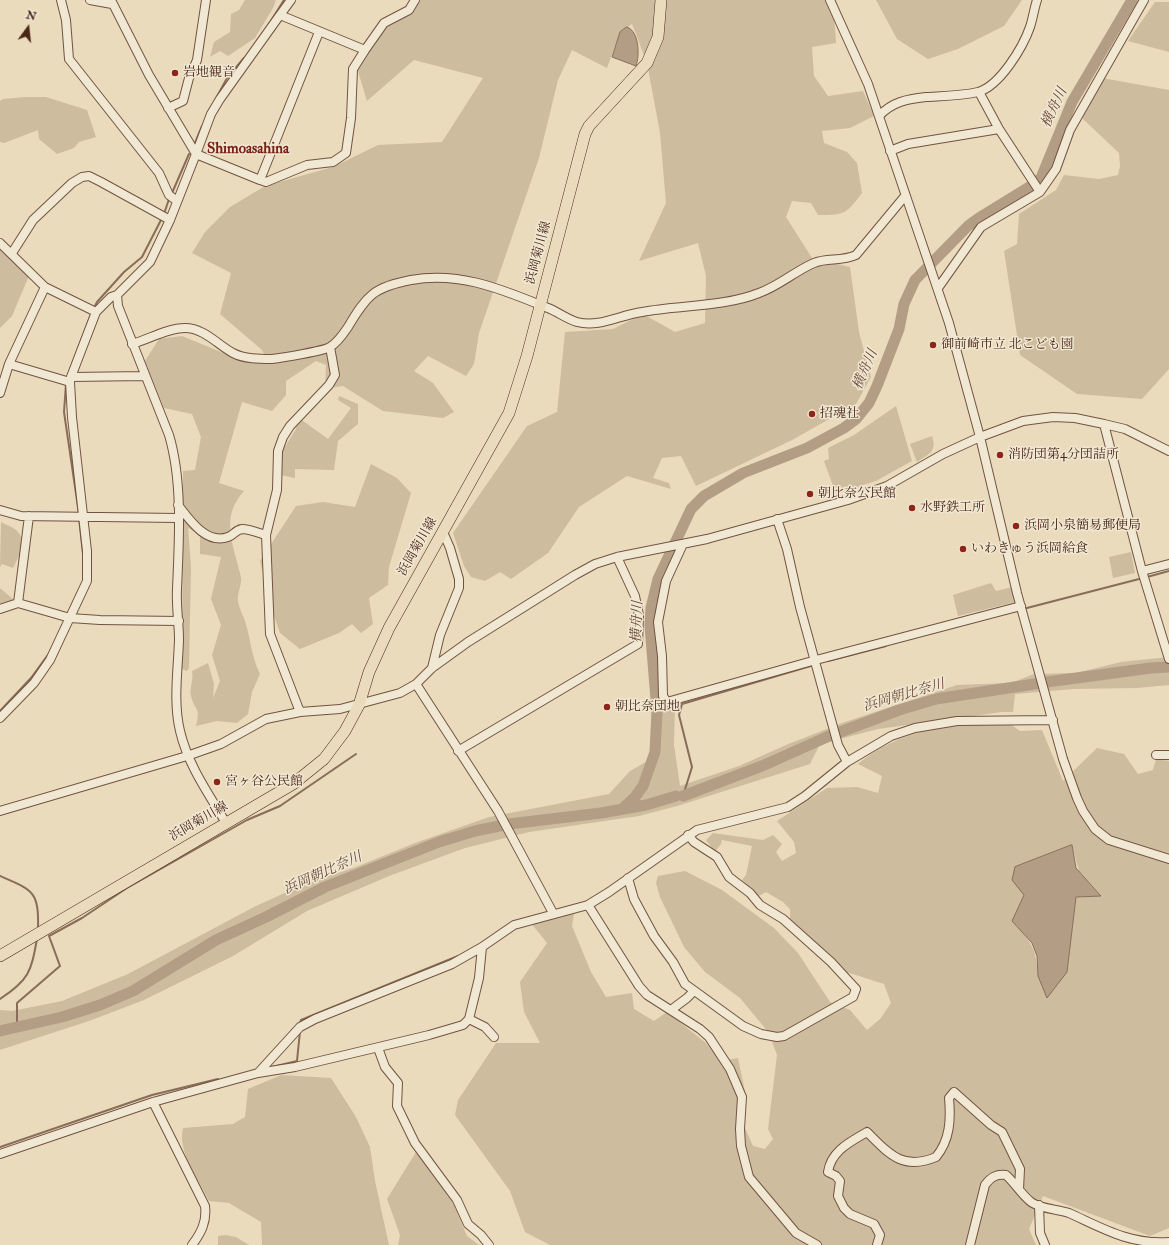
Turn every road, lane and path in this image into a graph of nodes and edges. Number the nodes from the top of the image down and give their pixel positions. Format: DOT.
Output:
graph roads {
  1 [pos="60,0"];
  2 [pos="90,0"];
  3 [pos="206,0"];
  4 [pos="291,0"];
  5 [pos="415,0"];
  6 [pos="661,0"];
  7 [pos="830,0"];
  8 [pos="1037,0"];
  9 [pos="1144,0"];
  10 [pos="112,2"];
  11 [pos="280,15"];
  12 [pos="319,32"];
  13 [pos="365,50"];
  14 [pos="979,92"];
  15 [pos="168,108"];
  16 [pos="879,116"];
  17 [pos="999,129"];
  18 [pos="890,151"];
  19 [pos="196,154"];
  20 [pos="260,180"];
  21 [pos="1040,192"];
  22 [pos="905,196"];
  23 [pos="173,198"];
  24 [pos="166,217"];
  25 [pos="0,243"];
  26 [pos="12,253"];
  27 [pos="45,287"];
  28 [pos="938,288"];
  29 [pos="117,295"];
  30 [pos="540,306"];
  31 [pos="93,310"];
  32 [pos="132,344"];
  33 [pos="330,347"];
  34 [pos="9,364"];
  35 [pos="145,376"];
  36 [pos="68,380"];
  37 [pos="0,393"];
  38 [pos="1104,424"];
  39 [pos="980,437"];
  40 [pos="1169,451"];
  41 [pos="178,505"];
  42 [pos="0,510"];
  43 [pos="29,516"];
  44 [pos="82,517"];
  45 [pos="178,518"];
  46 [pos="777,519"];
  47 [pos="443,532"];
  48 [pos="266,535"];
  49 [pos="683,544"];
  50 [pos="617,557"];
  51 [pos="1169,564"];
  52 [pos="1142,571"];
  53 [pos="18,603"];
  54 [pos="0,609"];
  55 [pos="1021,609"];
  56 [pos="70,618"];
  57 [pos="179,621"];
  58 [pos="1169,659"];
  59 [pos="816,663"];
  60 [pos="432,668"];
  61 [pos="416,684"];
  62 [pos="359,705"];
  63 [pos="300,712"];
  64 [pos="0,718"];
  65 [pos="1053,720"];
  66 [pos="458,752"];
  67 [pos="1156,755"];
  68 [pos="187,756"];
  69 [pos="1169,756"];
  70 [pos="847,762"];
  71 [pos="0,812"];
  72 [pos="226,823"];
  73 [pos="688,835"];
  74 [pos="1169,859"];
  75 [pos="628,878"];
  76 [pos="588,905"];
  77 [pos="553,913"];
  78 [pos="482,947"];
  79 [pos="0,956"];
  80 [pos="693,992"];
  81 [pos="671,1010"];
  82 [pos="469,1019"];
  83 [pos="494,1037"];
  84 [pos="378,1048"];
  85 [pos="258,1073"];
  86 [pos="153,1102"];
  87 [pos="0,1154"];
  88 [pos="1019,1189"];
  89 [pos="1039,1205"];
  90 [pos="1124,1242"];
  91 [pos="1169,1242"];
  92 [pos="192,1245"];
  93 [pos="489,1245"];
  94 [pos="817,1245"];
  95 [pos="878,1245"];
  96 [pos="970,1245"];
  97 [pos="1046,1245"];
  1 -- 23 [label="street"];
  2 -- 10 [label="street"];
  3 -- 15 [label="street"];
  4 -- 11 [label="street"];
  5 -- 13 [label="street"];
  6 -- 30 [label="main road, 浜岡菊川線"];
  7 -- 16 [label="street"];
  8 -- 14 [label="street"];
  9 -- 21 [label="street"];
  10 -- 15 [label="street"];
  11 -- 12 [label="street"];
  11 -- 19 [label="street"];
  12 -- 13 [label="street"];
  12 -- 20 [label="street"];
  13 -- 20 [label="street"];
  14 -- 16 [label="street"];
  14 -- 17 [label="street"];
  15 -- 19 [label="street"];
  16 -- 18 [label="street"];
  17 -- 18 [label="street"];
  17 -- 21 [label="street"];
  18 -- 22 [label="street"];
  19 -- 20 [label="street"];
  19 -- 23 [label="street"];
  21 -- 28 [label="street"];
  22 -- 28 [label="street"];
  22 -- 30 [label="street"];
  23 -- 24 [label="street"];
  24 -- 26 [label="street"];
  24 -- 29 [label="street"];
  25 -- 26 [label="street"];
  26 -- 27 [label="street"];
  27 -- 31 [label="street"];
  27 -- 34 [label="street"];
  28 -- 39 [label="street"];
  29 -- 31 [label="street"];
  29 -- 32 [label="street"];
  30 -- 33 [label="street"];
  30 -- 47 [label="main road, 浜岡菊川線"];
  31 -- 36 [label="street"];
  32 -- 33 [label="street"];
  32 -- 35 [label="street"];
  33 -- 48 [label="street"];
  34 -- 36 [label="street"];
  34 -- 37 [label="street"];
  35 -- 36 [label="street"];
  35 -- 41 [label="street"];
  36 -- 44 [label="street"];
  38 -- 39 [label="street"];
  38 -- 40 [label="street"];
  38 -- 52 [label="street"];
  39 -- 46 [label="street"];
  39 -- 55 [label="street"];
  41 -- 45 [label="street"];
  41 -- 48 [label="street"];
  42 -- 43 [label="street"];
  43 -- 44 [label="street"];
  43 -- 53 [label="street"];
  44 -- 45 [label="street"];
  44 -- 56 [label="street"];
  45 -- 57 [label="street"];
  46 -- 49 [label="street"];
  46 -- 59 [label="street"];
  47 -- 60 [label="street"];
  47 -- 62 [label="main road, 浜岡菊川線"];
  48 -- 63 [label="street"];
  49 -- 50 [label="street"];
  49 -- 59 [label="street"];
  50 -- 60 [label="street"];
  50 -- 66 [label="street"];
  51 -- 52 [label="street"];
  52 -- 58 [label="street"];
  53 -- 54 [label="street"];
  53 -- 56 [label="street"];
  55 -- 59 [label="street"];
  55 -- 65 [label="street"];
  56 -- 57 [label="street"];
  56 -- 64 [label="street"];
  57 -- 68 [label="street"];
  59 -- 70 [label="street"];
  60 -- 61 [label="street"];
  61 -- 62 [label="street"];
  61 -- 66 [label="street"];
  62 -- 63 [label="street"];
  62 -- 72 [label="main road, 浜岡菊川線"];
  63 -- 68 [label="street"];
  65 -- 70 [label="street"];
  65 -- 74 [label="street"];
  66 -- 77 [label="street"];
  67 -- 69 [label="street"];
  68 -- 71 [label="street"];
  68 -- 72 [label="street"];
  70 -- 73 [label="street"];
  72 -- 79 [label="main road, 浜岡菊川線"];
  73 -- 75 [label="street"];
  73 -- 80 [label="street"];
  75 -- 76 [label="street"];
  75 -- 80 [label="street"];
  76 -- 77 [label="street"];
  76 -- 81 [label="street"];
  77 -- 78 [label="street"];
  78 -- 82 [label="street"];
  78 -- 85 [label="street"];
  80 -- 81 [label="street"];
  81 -- 94 [label="street"];
  82 -- 83 [label="street"];
  82 -- 84 [label="street"];
  84 -- 85 [label="street"];
  84 -- 93 [label="street"];
  85 -- 86 [label="street"];
  86 -- 87 [label="street"];
  86 -- 92 [label="street"];
  88 -- 89 [label="street"];
  88 -- 95 [label="street"];
  88 -- 96 [label="street"];
  89 -- 90 [label="street"];
  89 -- 97 [label="street"];
  90 -- 91 [label="street"];
}
